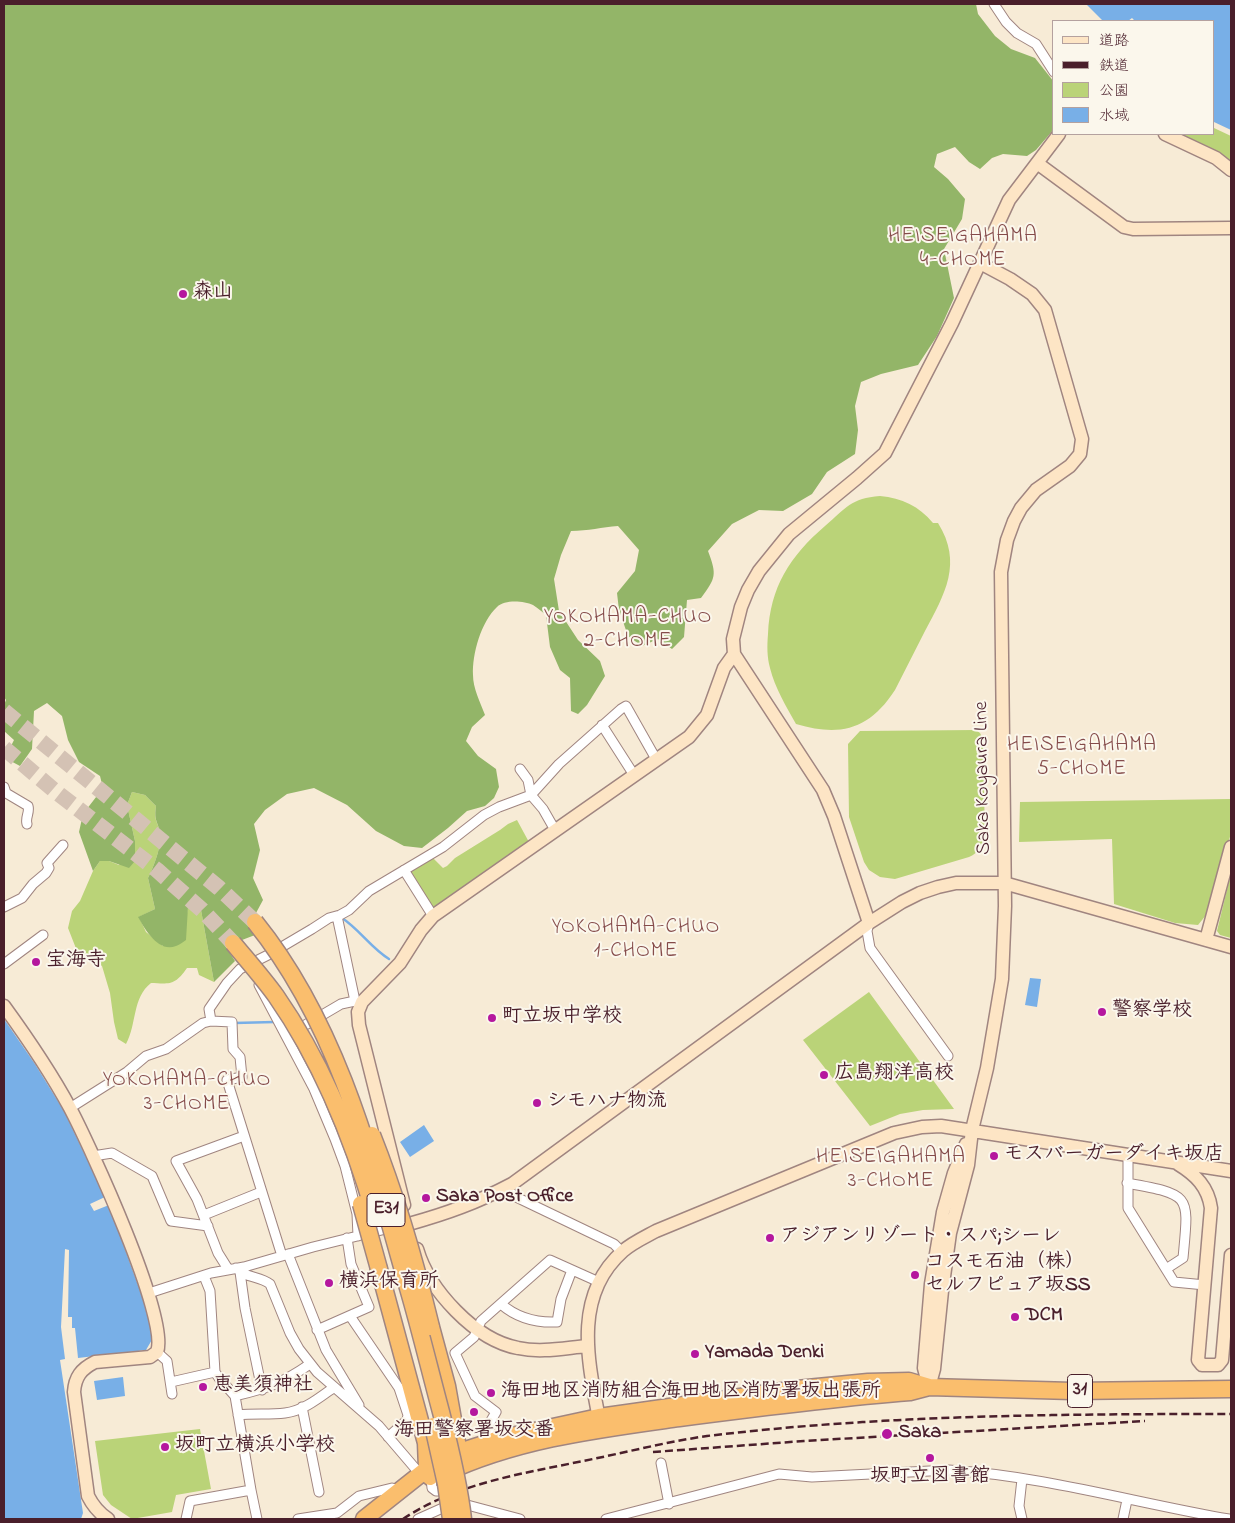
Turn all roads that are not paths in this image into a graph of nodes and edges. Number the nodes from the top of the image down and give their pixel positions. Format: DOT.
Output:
graph roads {
  1 [pos="994,4"];
  2 [pos="1052,69"];
  3 [pos="1058,135"];
  4 [pos="1167,135"];
  5 [pos="1037,163"];
  6 [pos="1231,170"];
  7 [pos="1231,228"];
  8 [pos="980,264"];
  9 [pos="734,654"];
  10 [pos="602,725"];
  11 [pos="656,759"];
  12 [pos="520,769"];
  13 [pos="634,775"];
  14 [pos="4,788"];
  15 [pos="531,795"];
  16 [pos="26,824"];
  17 [pos="555,830"];
  18 [pos="63,845"];
  19 [pos="1231,848"];
  20 [pos="404,870"];
  21 [pos="1004,883"];
  22 [pos="4,907"];
  23 [pos="337,916"];
  24 [pos="433,916"];
  25 [pos="254,922"];
  26 [pos="870,923"];
  27 [pos="43,935"];
  28 [pos="1206,940"];
  29 [pos="233,943"];
  30 [pos="1231,947"];
  31 [pos="4,964"];
  32 [pos="252,968"];
  33 [pos="301,989"];
  34 [pos="358,1003"];
  35 [pos="4,1006"];
  36 [pos="211,1021"];
  37 [pos="286,1036"];
  38 [pos="948,1056"];
  39 [pos="70,1108"];
  40 [pos="972,1130"];
  41 [pos="244,1136"];
  42 [pos="1128,1155"];
  43 [pos="93,1156"];
  44 [pos="1175,1162"];
  45 [pos="1231,1171"];
  46 [pos="1128,1183"];
  47 [pos="504,1188"];
  48 [pos="262,1192"];
  49 [pos="204,1215"];
  50 [pos="409,1224"];
  51 [pos="208,1226"];
  52 [pos="358,1236"];
  53 [pos="347,1238"];
  54 [pos="622,1252"];
  55 [pos="285,1255"];
  56 [pos="1231,1255"];
  57 [pos="1166,1269"];
  58 [pos="235,1270"];
  59 [pos="572,1270"];
  60 [pos="204,1276"];
  61 [pos="1230,1277"];
  62 [pos="598,1282"];
  63 [pos="1204,1285"];
  64 [pos="149,1293"];
  65 [pos="501,1304"];
  66 [pos="350,1316"];
  67 [pos="317,1330"];
  68 [pos="477,1330"];
  69 [pos="587,1346"];
  70 [pos="158,1352"];
  71 [pos="310,1364"];
  72 [pos="216,1372"];
  73 [pos="170,1382"];
  74 [pos="929,1387"];
  75 [pos="333,1388"];
  76 [pos="1231,1389"];
  77 [pos="262,1390"];
  78 [pos="172,1394"];
  79 [pos="235,1396"];
  80 [pos="302,1407"];
  81 [pos="360,1408"];
  82 [pos="238,1415"];
  83 [pos="453,1420"];
  84 [pos="600,1423"];
  85 [pos="388,1437"];
  86 [pos="489,1441"];
  87 [pos="460,1458"];
  88 [pos="662,1463"];
  89 [pos="426,1474"];
  90 [pos="1022,1479"];
  91 [pos="251,1490"];
  92 [pos="400,1490"];
  93 [pos="319,1492"];
  94 [pos="1128,1500"];
  95 [pos="456,1502"];
  96 [pos="669,1504"];
  97 [pos="447,1513"];
  98 [pos="1183,1515"];
  99 [pos="108,1519"];
  100 [pos="186,1519"];
  101 [pos="257,1519"];
  102 [pos="298,1519"];
  103 [pos="364,1519"];
  104 [pos="382,1519"];
  105 [pos="418,1519"];
  106 [pos="444,1519"];
  107 [pos="463,1519"];
  108 [pos="520,1519"];
  109 [pos="606,1519"];
  110 [pos="1022,1519"];
  111 [pos="1123,1519"];
  112 [pos="1230,1519"];
  1 -- 2 [label="street"];
  3 -- 5 [label="street"];
  4 -- 6 [label="street"];
  5 -- 7 [label="street"];
  5 -- 8 [label="street"];
  8 -- 9 [label="street"];
  8 -- 21 [label="street, Saka Koyaura Line"];
  9 -- 11 [label="street"];
  9 -- 26 [label="street"];
  10 -- 11 [label="street"];
  10 -- 13 [label="street"];
  10 -- 15 [label="street"];
  11 -- 13 [label="street"];
  12 -- 15 [label="street"];
  13 -- 17 [label="street"];
  14 -- 16 [label="street"];
  15 -- 17 [label="street"];
  15 -- 20 [label="street"];
  17 -- 24 [label="street"];
  18 -- 22 [label="street"];
  19 -- 28 [label="street"];
  20 -- 23 [label="street"];
  20 -- 24 [label="street"];
  21 -- 26 [label="street"];
  21 -- 28 [label="street"];
  21 -- 40 [label="street, Saka Koyaura Line"];
  23 -- 32 [label="street"];
  23 -- 34 [label="street"];
  24 -- 34 [label="street"];
  25 -- 33 [label="highway, E31, bridge"];
  26 -- 38 [label="street"];
  26 -- 47 [label="street"];
  27 -- 31 [label="street"];
  28 -- 30 [label="street"];
  29 -- 32 [label="highway, E31, bridge"];
  32 -- 36 [label="street"];
  32 -- 37 [label="street"];
  32 -- 89 [label="highway, bridge"];
  32 -- 97 [label="highway, E31, bridge"];
  33 -- 83 [label="highway, bridge"];
  33 -- 107 [label="highway, E31, bridge"];
  34 -- 37 [label="street"];
  34 -- 50 [label="street"];
  35 -- 39 [label="street"];
  36 -- 39 [label="street"];
  36 -- 41 [label="street"];
  37 -- 52 [label="street"];
  39 -- 43 [label="street"];
  40 -- 42 [label="street"];
  40 -- 54 [label="street"];
  40 -- 74 [label="street, Saka Koyaura Line"];
  41 -- 48 [label="street"];
  41 -- 49 [label="street"];
  42 -- 44 [label="street"];
  42 -- 46 [label="street"];
  43 -- 51 [label="street"];
  43 -- 64 [label="street"];
  44 -- 45 [label="street"];
  44 -- 63 [label="street"];
  46 -- 57 [label="street"];
  46 -- 57 [label="street"];
  47 -- 50 [label="street"];
  47 -- 54 [label="street"];
  48 -- 49 [label="street"];
  48 -- 55 [label="street"];
  49 -- 51 [label="street"];
  50 -- 52 [label="street"];
  50 -- 68 [label="street"];
  51 -- 58 [label="street"];
  52 -- 53 [label="street"];
  53 -- 55 [label="street"];
  53 -- 66 [label="street"];
  54 -- 62 [label="street"];
  55 -- 58 [label="street"];
  55 -- 67 [label="street"];
  56 -- 61 [label="street"];
  57 -- 63 [label="street"];
  58 -- 60 [label="street"];
  58 -- 71 [label="street"];
  58 -- 77 [label="street"];
  59 -- 62 [label="street"];
  59 -- 65 [label="street"];
  59 -- 65 [label="street"];
  60 -- 64 [label="street"];
  60 -- 72 [label="street"];
  61 -- 63 [label="street"];
  62 -- 69 [label="street"];
  64 -- 70 [label="street"];
  65 -- 68 [label="street"];
  66 -- 67 [label="street"];
  66 -- 85 [label="street"];
  67 -- 81 [label="street"];
  68 -- 69 [label="street"];
  68 -- 86 [label="street"];
  69 -- 84 [label="street"];
  70 -- 73 [label="street"];
  70 -- 99 [label="street"];
  71 -- 75 [label="street"];
  71 -- 77 [label="street"];
  72 -- 73 [label="street"];
  72 -- 79 [label="street"];
  73 -- 78 [label="street"];
  74 -- 76 [label="highway, 31"];
  74 -- 84 [label="highway, 31"];
  75 -- 80 [label="street"];
  75 -- 81 [label="street"];
  77 -- 79 [label="street"];
  79 -- 82 [label="street"];
  80 -- 82 [label="street"];
  80 -- 93 [label="street"];
  81 -- 85 [label="street"];
  82 -- 91 [label="street"];
  83 -- 86 [label="highway"];
  83 -- 87 [label="highway"];
  84 -- 86 [label="highway, 31"];
  84 -- 87 [label="highway, 31"];
  85 -- 89 [label="street"];
  86 -- 87 [label="highway, 31"];
  87 -- 89 [label="highway, 31"];
  88 -- 96 [label="street"];
  89 -- 92 [label="highway, 31"];
  89 -- 95 [label="street"];
  89 -- 104 [label="highway, 31"];
  90 -- 94 [label="street"];
  90 -- 96 [label="street"];
  90 -- 110 [label="street"];
  91 -- 100 [label="street"];
  91 -- 101 [label="street"];
  92 -- 102 [label="street"];
  92 -- 103 [label="highway, 31"];
  94 -- 98 [label="street"];
  94 -- 111 [label="street"];
  95 -- 97 [label="street"];
  95 -- 108 [label="street"];
  96 -- 109 [label="street"];
  97 -- 105 [label="street"];
  97 -- 106 [label="street"];
  98 -- 112 [label="street"];
}
